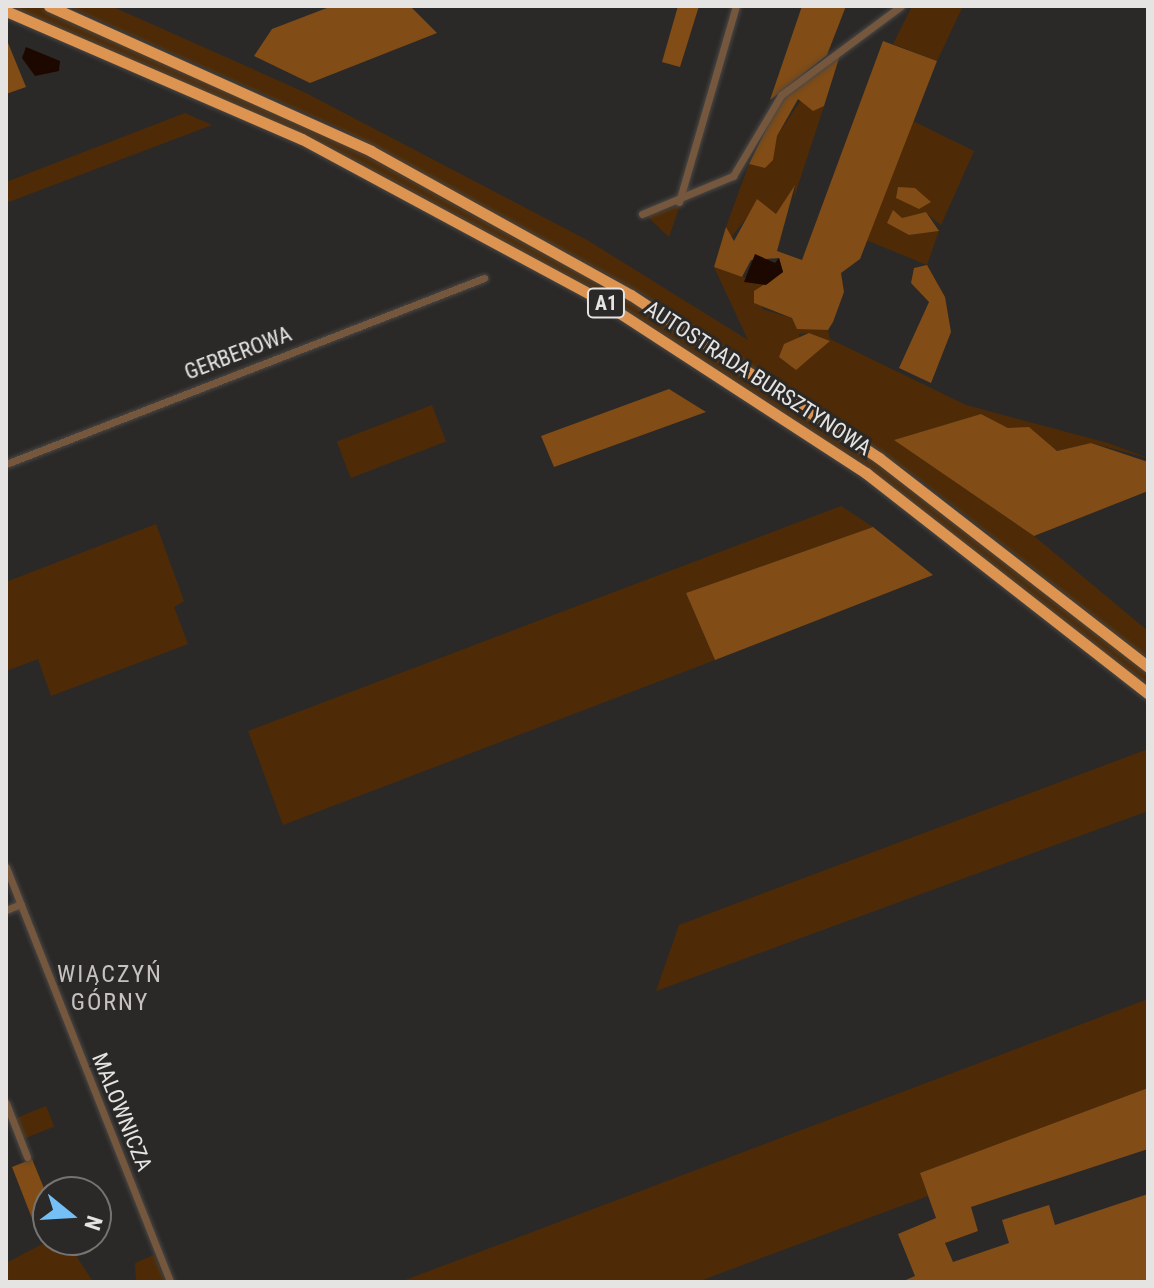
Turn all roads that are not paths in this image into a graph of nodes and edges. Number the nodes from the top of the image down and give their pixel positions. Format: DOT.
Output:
graph roads {
  1 [pos="49,6"];
  2 [pos="736,6"];
  3 [pos="901,6"];
  4 [pos="6,11"];
  5 [pos="679,202"];
  6 [pos="642,214"];
  7 [pos="484,278"];
  8 [pos="6,464"];
  9 [pos="1148,667"];
  10 [pos="1148,693"];
  11 [pos="6,867"];
  12 [pos="21,904"];
  13 [pos="6,910"];
  14 [pos="6,1103"];
  15 [pos="27,1157"];
  16 [pos="170,1282"];
  1 -- 9 [label="highway, AUTOSTRADA BURSZTYNOWA / A1"];
  2 -- 5 [label="street"];
  3 -- 5 [label="street"];
  4 -- 10 [label="highway, AUTOSTRADA BURSZTYNOWA / A1"];
  5 -- 6 [label="street"];
  7 -- 8 [label="street, GERBEROWA"];
  11 -- 12 [label="street, MALOWNICZA"];
  12 -- 13 [label="street"];
  12 -- 16 [label="street, MALOWNICZA"];
  14 -- 15 [label="street"];
}
